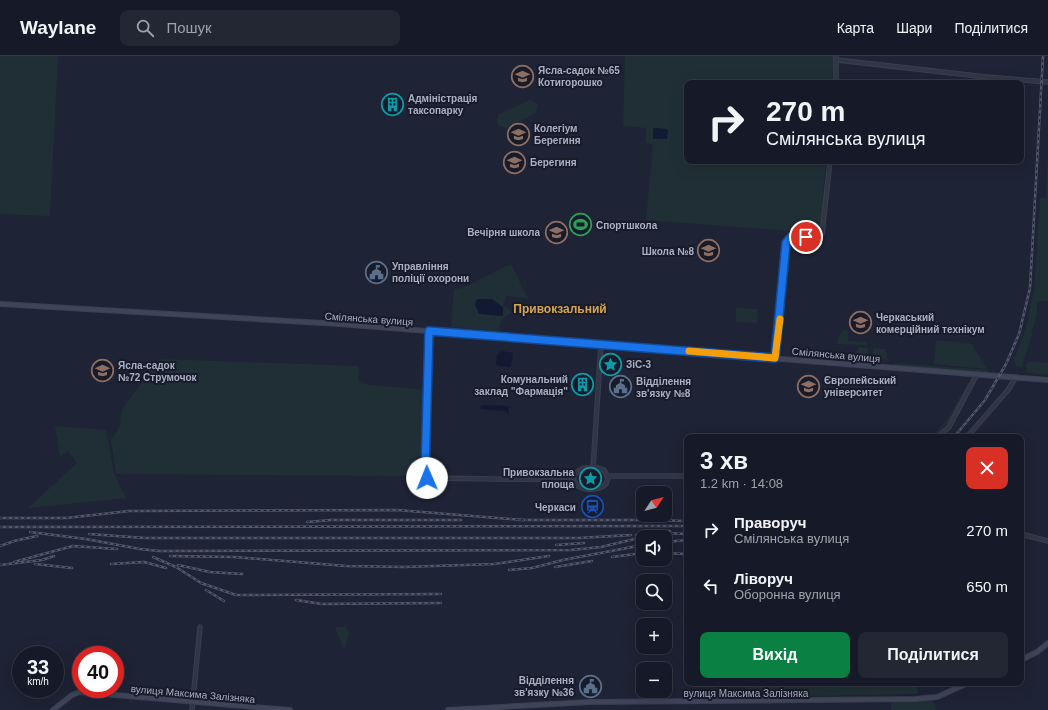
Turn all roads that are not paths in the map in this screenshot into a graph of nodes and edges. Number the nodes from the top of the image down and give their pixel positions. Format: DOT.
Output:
graph roads {
  1 [pos="836,58"];
  2 [pos="836,80"];
  3 [pos="1023,80"];
  4 [pos="1024,80"];
  5 [pos="1048,82"];
  6 [pos="830,164"];
  7 [pos="0,304"];
  8 [pos="429,331"];
  9 [pos="601,345"];
  10 [pos="775,358"];
  11 [pos="978,374"];
  12 [pos="1016,377"];
  13 [pos="1048,380"];
  14 [pos="941,434"];
  15 [pos="970,434"];
  16 [pos="593,468"];
  17 [pos="608,476"];
  18 [pos="684,476"];
  19 [pos="574,480"];
  20 [pos="1024,535"];
  21 [pos="1048,541"];
  22 [pos="200,627"];
  23 [pos="1048,643"];
  24 [pos="1024,658"];
  25 [pos="961,686"];
  26 [pos="192,702"];
  27 [pos="53,710"];
  28 [pos="192,710"];
  29 [pos="290,710"];
  30 [pos="448,710"];
  1 -- 2 [label="street"];
  1 -- 3 [label="street"];
  4 -- 5 [label="street"];
  6 -- 10 [label="street"];
  7 -- 8 [label="main road, Смілянська вулиця"];
  8 -- 9 [label="main road, Смілянська вулиця"];
  8 -- 19 [label="street"];
  9 -- 10 [label="main road, Смілянська вулиця"];
  9 -- 16 [label="street"];
  10 -- 11 [label="main road, Смілянська вулиця"];
  11 -- 12 [label="main road, Смілянська вулиця"];
  11 -- 14 [label="street"];
  12 -- 13 [label="main road, Смілянська вулиця"];
  12 -- 15 [label="street"];
  16 -- 17 [label="street"];
  16 -- 19 [label="street"];
  17 -- 18 [label="street"];
  17 -- 19 [label="street"];
  20 -- 21 [label="street"];
  22 -- 26 [label="street"];
  23 -- 24 [label="main road"];
  25 -- 30 [label="main road, вулиця Максима Залізняка"];
  26 -- 27 [label="main road, вулиця Максима Залізняка"];
  26 -- 28 [label="street"];
  26 -- 29 [label="main road, вулиця Максима Залізняка"];
}
